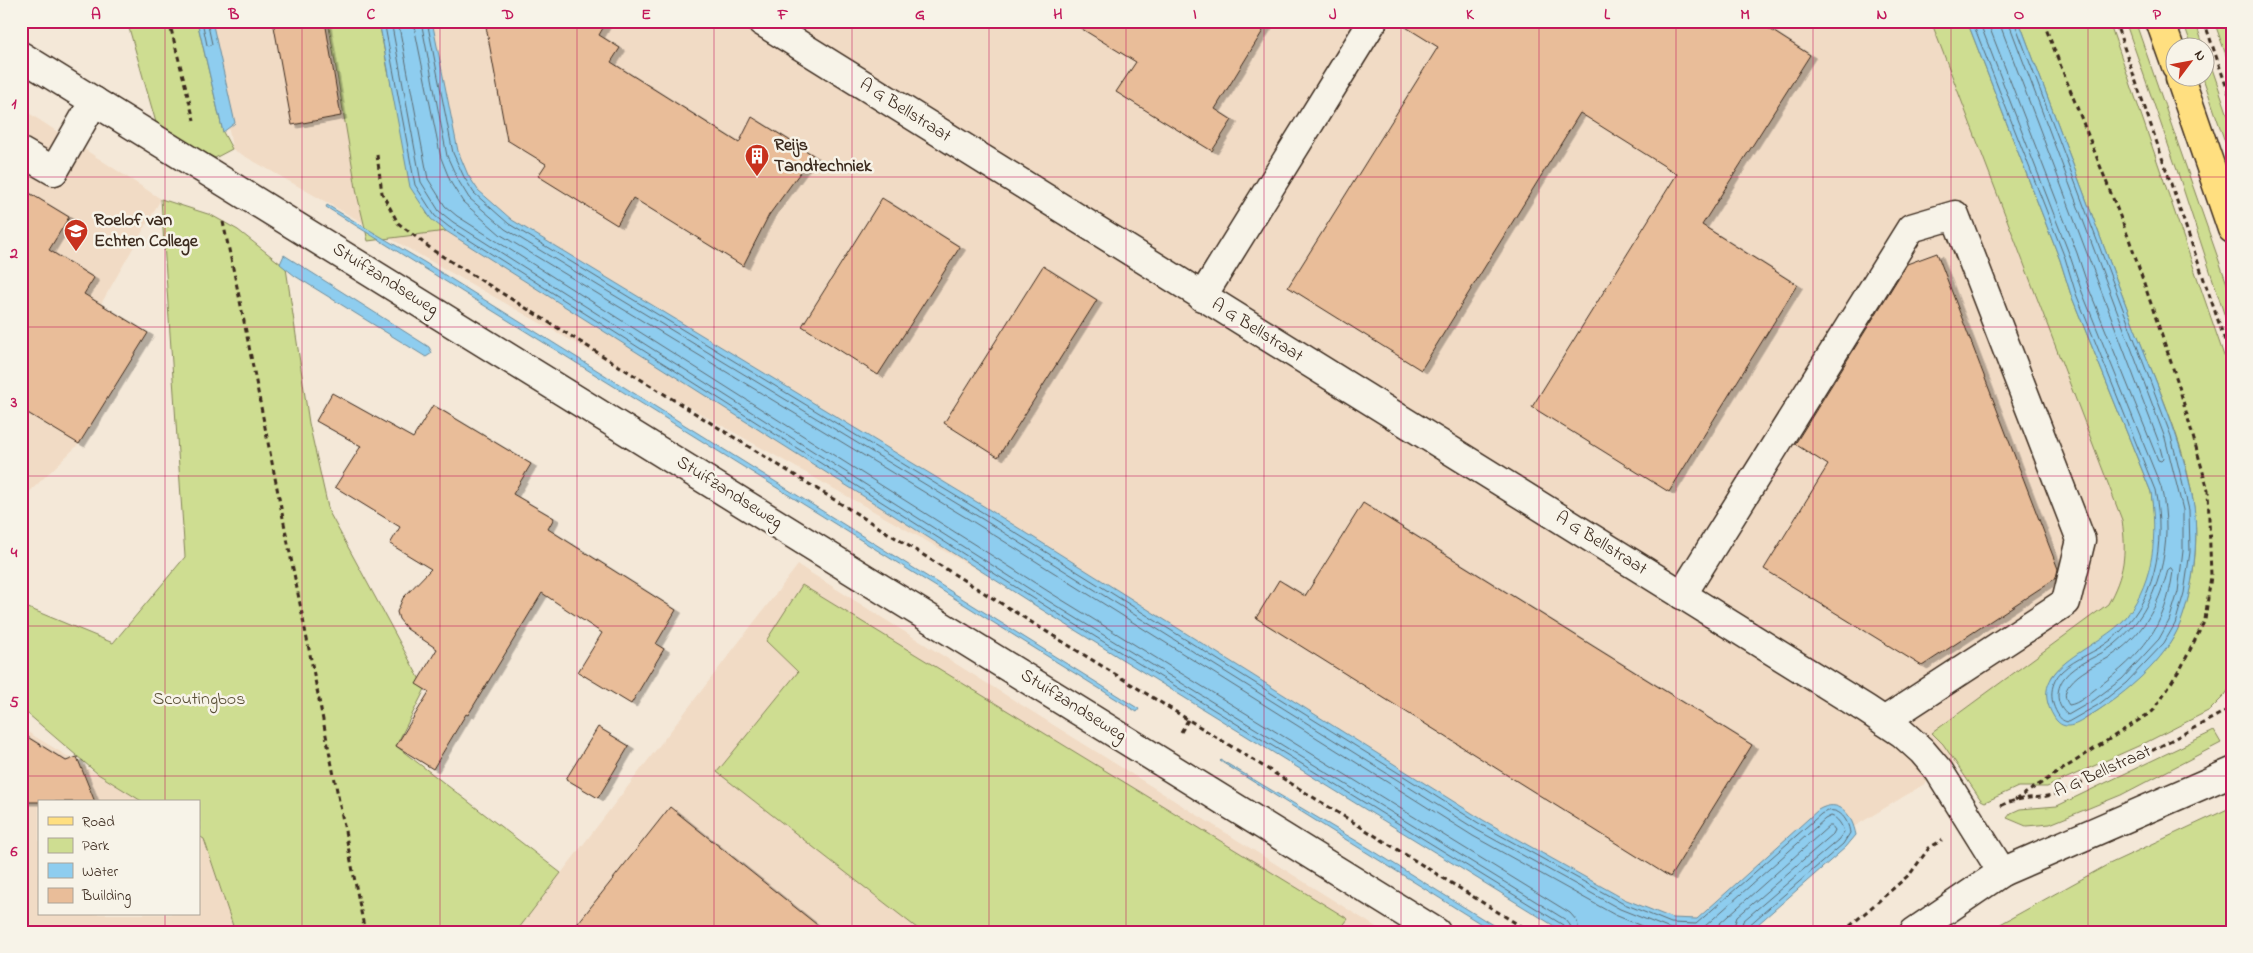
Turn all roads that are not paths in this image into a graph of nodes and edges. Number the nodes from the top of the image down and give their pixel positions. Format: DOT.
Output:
graph roads {
  1 [pos="761,21"];
  2 [pos="1373,21"];
  3 [pos="2160,21"];
  4 [pos="2166,38"];
  5 [pos="21,56"];
  6 [pos="2183,88"];
  7 [pos="94,101"];
  8 [pos="21,152"];
  9 [pos="2232,229"];
  10 [pos="1202,297"];
  11 [pos="1682,595"];
  12 [pos="1884,721"];
  13 [pos="2232,772"];
  14 [pos="2002,872"];
  15 [pos="1436,932"];
  16 [pos="1914,932"];
  1 -- 10 [label="street, A G Bellstraat"];
  2 -- 10 [label="street, A G Bellstraat"];
  3 -- 4 [label="main road"];
  5 -- 7 [label="street, Stuifzandseweg"];
  6 -- 9 [label="main road"];
  7 -- 8 [label="street"];
  7 -- 15 [label="street, Stuifzandseweg"];
  10 -- 11 [label="street, A G Bellstraat"];
  11 -- 12 [label="street, A G Bellstraat"];
  11 -- 12 [label="street"];
  12 -- 14 [label="street, A G Bellstraat"];
  13 -- 14 [label="street"];
  14 -- 16 [label="street"];
}
